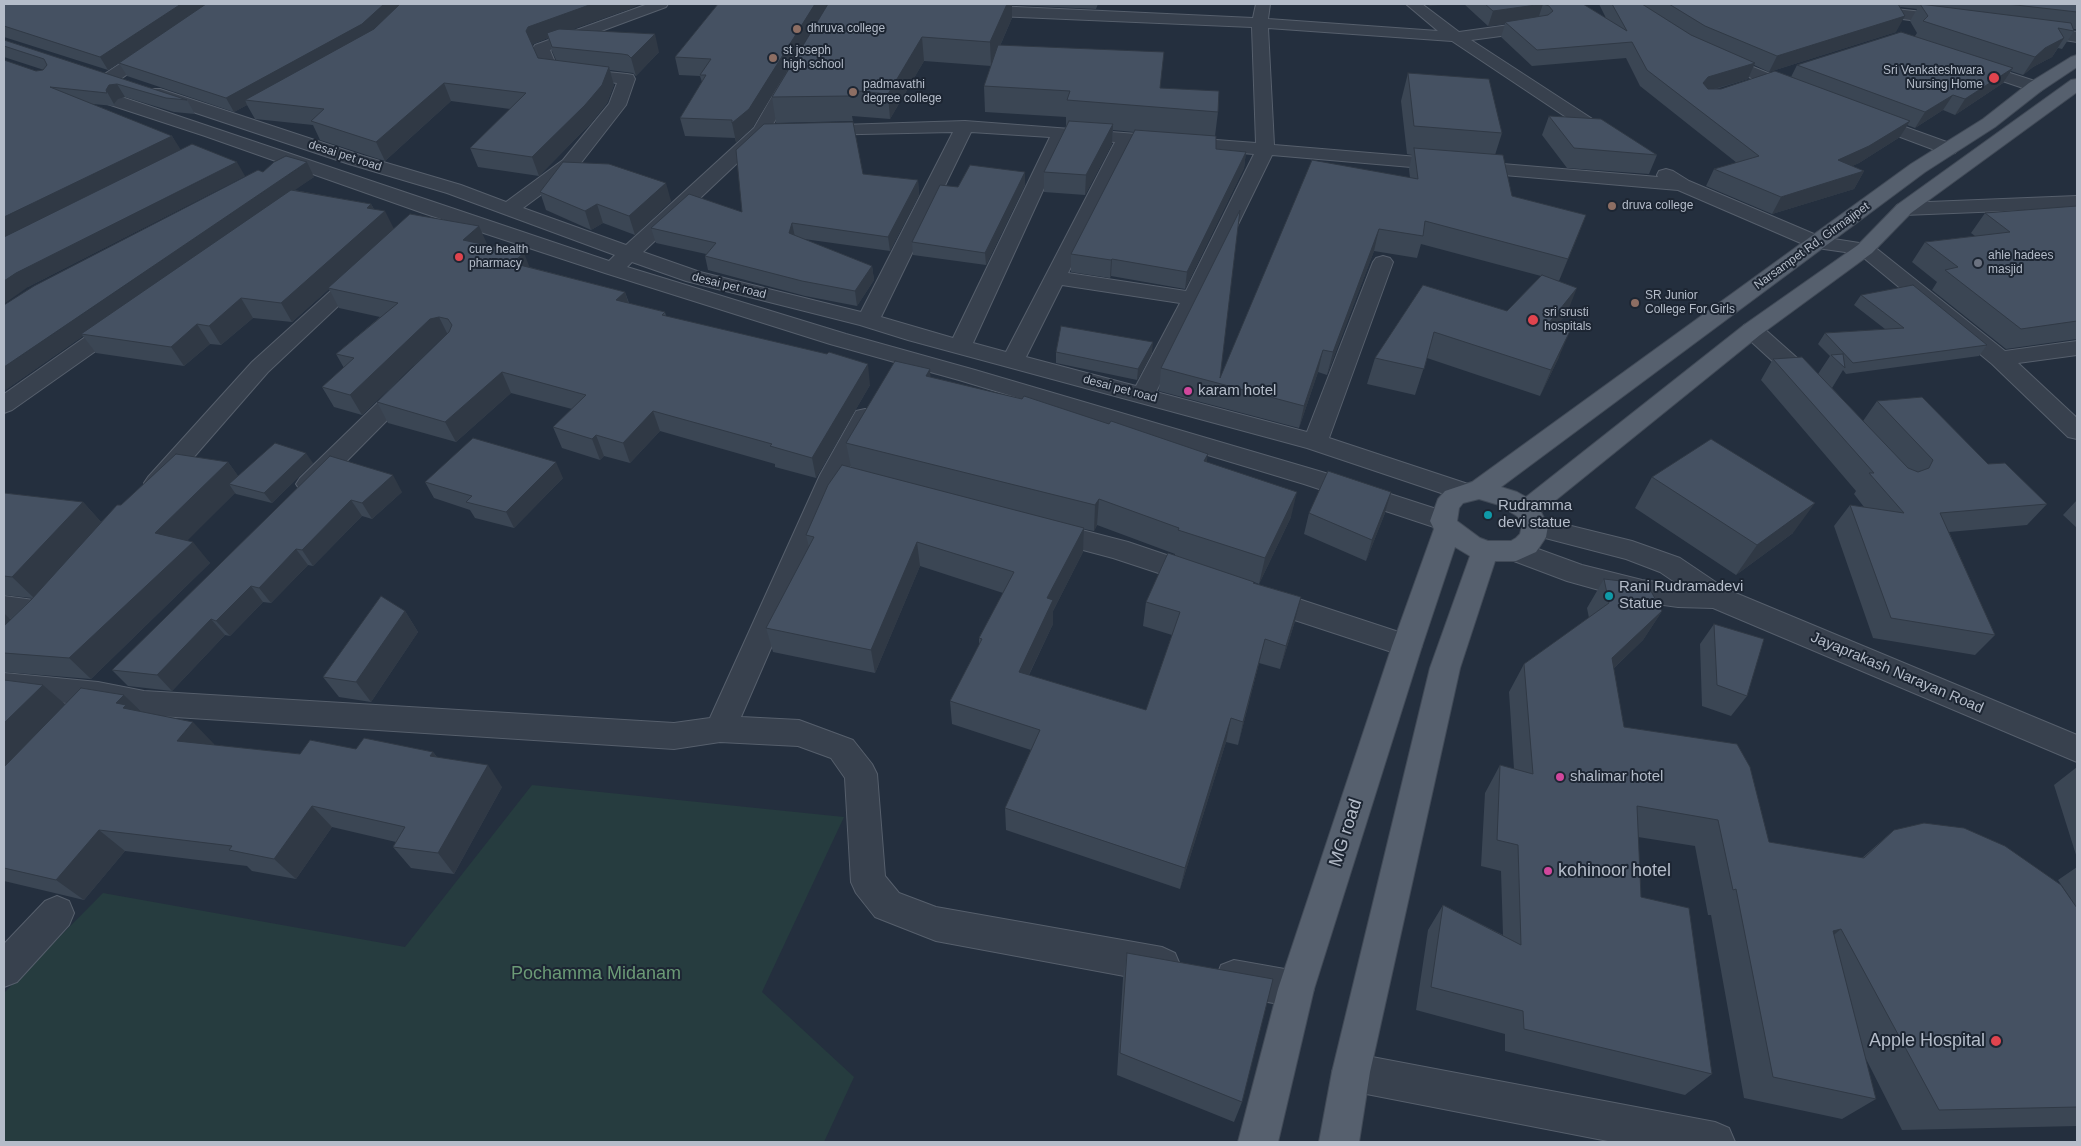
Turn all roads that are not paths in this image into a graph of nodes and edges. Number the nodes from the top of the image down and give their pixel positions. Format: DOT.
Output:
graph roads {
  1 [pos="662,4"];
  2 [pos="1263,4"];
  3 [pos="1414,4"];
  4 [pos="962,9"];
  5 [pos="1848,10"];
  6 [pos="1924,10"];
  7 [pos="1896,13"];
  8 [pos="1965,22"];
  9 [pos="1260,23"];
  10 [pos="1538,26"];
  11 [pos="1904,28"];
  12 [pos="2021,29"];
  13 [pos="1456,37"];
  14 [pos="2077,37"];
  15 [pos="165,42"];
  16 [pos="1699,49"];
  17 [pos="2077,60"];
  18 [pos="801,62"];
  19 [pos="1960,62"];
  20 [pos="1796,72"];
  21 [pos="109,79"];
  22 [pos="1769,80"];
  23 [pos="2077,84"];
  24 [pos="2035,87"];
  25 [pos="1742,88"];
  26 [pos="1805,94"];
  27 [pos="1850,112"];
  28 [pos="965,126"];
  29 [pos="781,130"];
  30 [pos="800,130"];
  31 [pos="761,131"];
  32 [pos="1061,132"];
  33 [pos="1126,139"];
  34 [pos="1626,148"];
  35 [pos="1949,149"];
  36 [pos="1265,151"];
  37 [pos="291,162"];
  38 [pos="1650,164"];
  39 [pos="264,175"];
  40 [pos="1682,185"];
  41 [pos="454,189"];
  42 [pos="2077,202"];
  43 [pos="430,209"];
  44 [pos="509,209"];
  45 [pos="1904,209"];
  46 [pos="408,229"];
  47 [pos="1817,243"];
  48 [pos="1865,249"];
  49 [pos="627,254"];
  50 [pos="380,256"];
  51 [pos="1384,262"];
  52 [pos="612,269"];
  53 [pos="1193,298"];
  54 [pos="132,315"];
  55 [pos="868,320"];
  56 [pos="1752,330"];
  57 [pos="960,346"];
  58 [pos="2077,348"];
  59 [pos="900,357"];
  60 [pos="2000,359"];
  61 [pos="1013,360"];
  62 [pos="428,367"];
  63 [pos="1143,395"];
  64 [pos="1823,398"];
  65 [pos="4,404"];
  66 [pos="2077,431"];
  67 [pos="1315,442"];
  68 [pos="833,475"];
  69 [pos="862,482"];
  70 [pos="1472,491"];
  71 [pos="294,499"];
  72 [pos="141,501"];
  73 [pos="1531,518"];
  74 [pos="1023,524"];
  75 [pos="1446,524"];
  76 [pos="1500,551"];
  77 [pos="1716,597"];
  78 [pos="4,607"];
  79 [pos="40,613"];
  80 [pos="1407,646"];
  81 [pos="108,683"];
  82 [pos="4,686"];
  83 [pos="72,721"];
  84 [pos="720,729"];
  85 [pos="2077,750"];
  86 [pos="57,913"];
  87 [pos="4,968"];
  88 [pos="1296,989"];
  89 [pos="1351,1072"];
  90 [pos="1258,1142"];
  91 [pos="1339,1142"];
  92 [pos="1716,1142"];
  1 -- 44 [label="street"];
  2 -- 9 [label="street"];
  3 -- 13 [label="street"];
  4 -- 9 [label="street"];
  5 -- 7 [label="street"];
  6 -- 7 [label="street"];
  6 -- 8 [label="street"];
  7 -- 11 [label="street"];
  9 -- 13 [label="street"];
  9 -- 36 [label="street"];
  10 -- 13 [label="street"];
  12 -- 14 [label="street"];
  13 -- 34 [label="street"];
  15 -- 21 [label="street"];
  16 -- 22 [label="street"];
  17 -- 24 [label="main road, Narsampet Rd, Girmajipet"];
  18 -- 31 [label="street"];
  19 -- 24 [label="street"];
  20 -- 22 [label="street"];
  21 -- 37 [label="street, desai pet road"];
  21 -- 41 [label="street, desai pet road"];
  22 -- 25 [label="street"];
  22 -- 26 [label="street"];
  23 -- 45 [label="main road, Narsampet Rd, Girmajipet"];
  24 -- 35 [label="main road, Narsampet Rd, Girmajipet"];
  27 -- 35 [label="street"];
  28 -- 30 [label="street"];
  28 -- 32 [label="street"];
  28 -- 55 [label="street"];
  29 -- 31 [label="street"];
  31 -- 49 [label="street"];
  32 -- 33 [label="street"];
  32 -- 57 [label="street"];
  33 -- 36 [label="street"];
  33 -- 61 [label="street"];
  35 -- 47 [label="main road, Narsampet Rd, Girmajipet"];
  36 -- 40 [label="street"];
  36 -- 53 [label="street"];
  37 -- 39 [label="street"];
  37 -- 43 [label="street, desai pet road"];
  38 -- 40 [label="street"];
  40 -- 47 [label="street"];
  41 -- 43 [label="street"];
  41 -- 44 [label="street, desai pet road"];
  42 -- 45 [label="street"];
  43 -- 46 [label="street"];
  43 -- 52 [label="street, desai pet road"];
  44 -- 49 [label="street, desai pet road"];
  45 -- 48 [label="main road, Narsampet Rd, Girmajipet"];
  47 -- 48 [label="street"];
  47 -- 70 [label="main road, Narsampet Rd, Girmajipet"];
  48 -- 56 [label="main road, Narsampet Rd, Girmajipet"];
  48 -- 60 [label="street"];
  49 -- 52 [label="street"];
  49 -- 55 [label="street, desai pet road"];
  50 -- 72 [label="street"];
  51 -- 67 [label="street"];
  52 -- 59 [label="street, desai pet road"];
  53 -- 61 [label="street"];
  53 -- 63 [label="street"];
  54 -- 65 [label="street"];
  55 -- 57 [label="street, desai pet road"];
  56 -- 64 [label="street"];
  56 -- 73 [label="main road, Narsampet Rd, Girmajipet"];
  57 -- 61 [label="street, desai pet road"];
  58 -- 60 [label="street"];
  59 -- 68 [label="street"];
  59 -- 75 [label="street, desai pet road"];
  60 -- 66 [label="street"];
  61 -- 63 [label="street, desai pet road"];
  62 -- 71 [label="street"];
  63 -- 67 [label="street, desai pet road"];
  67 -- 70 [label="street, desai pet road"];
  68 -- 69 [label="street"];
  68 -- 84 [label="street"];
  70 -- 73 [label="main road"];
  70 -- 75 [label="main road"];
  73 -- 76 [label="main road"];
  73 -- 77 [label="street, Jayaprakash Narayan Road"];
  74 -- 80 [label="street"];
  75 -- 76 [label="main road"];
  75 -- 80 [label="main road, MG road"];
  76 -- 77 [label="street, Jayaprakash Narayan Road"];
  76 -- 89 [label="main road"];
  77 -- 85 [label="street, Jayaprakash Narayan Road"];
  78 -- 79 [label="street"];
  80 -- 88 [label="main road, MG road"];
  81 -- 82 [label="street"];
  81 -- 83 [label="street"];
  81 -- 84 [label="street"];
  84 -- 88 [label="street"];
  86 -- 87 [label="street"];
  88 -- 90 [label="main road, MG road"];
  89 -- 91 [label="main road"];
  89 -- 92 [label="street"];
}
